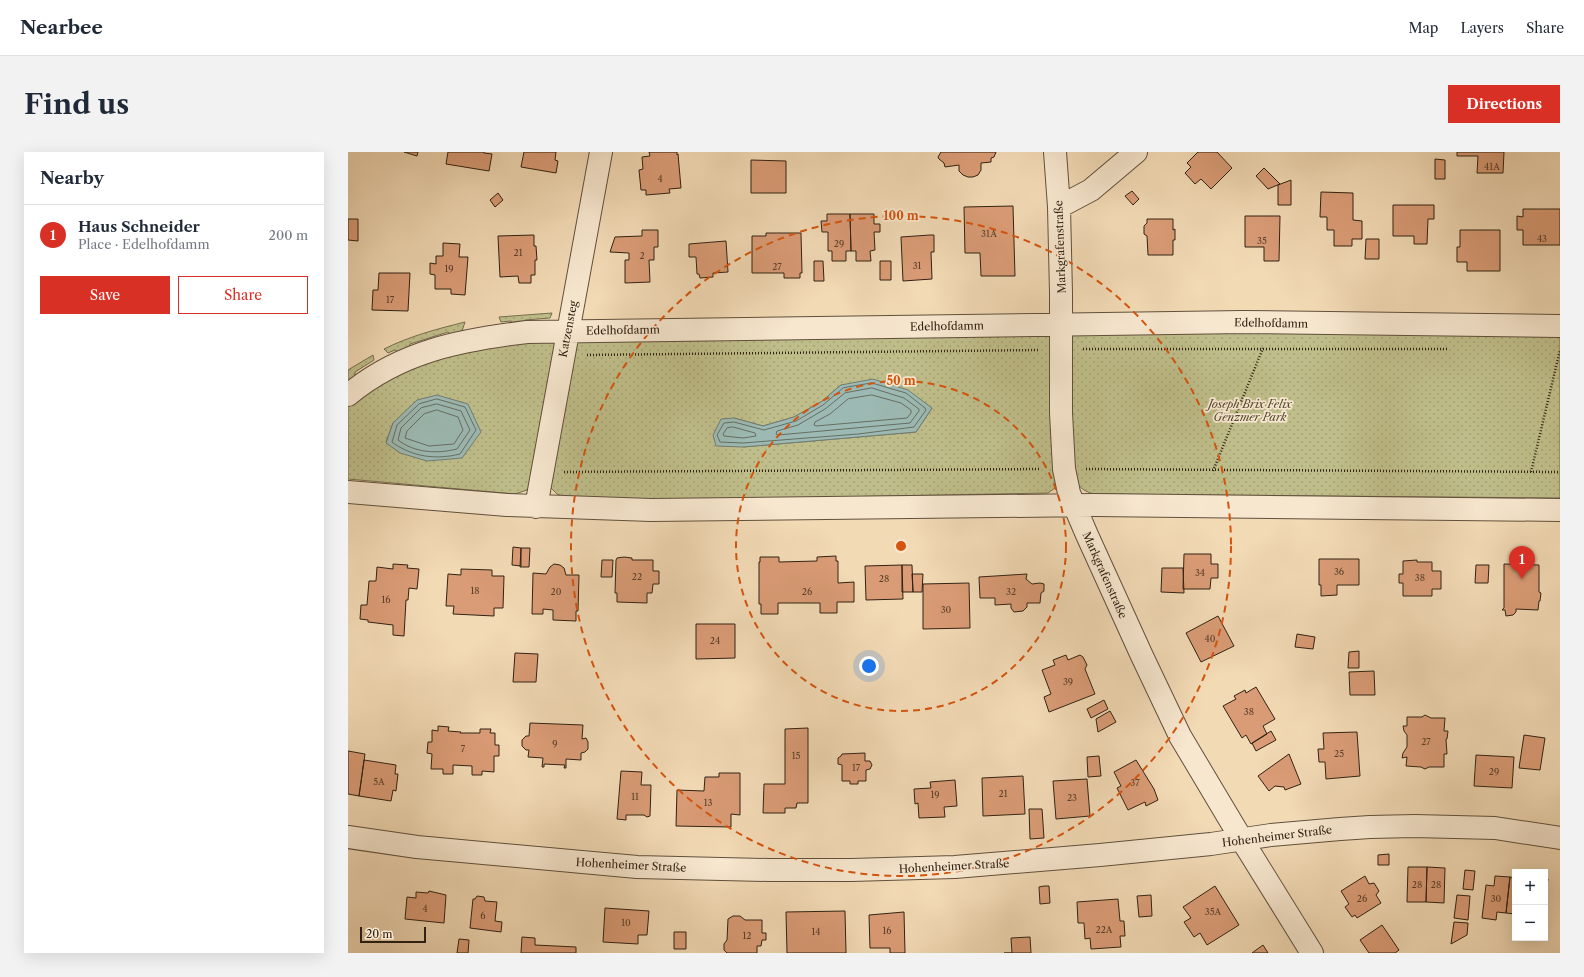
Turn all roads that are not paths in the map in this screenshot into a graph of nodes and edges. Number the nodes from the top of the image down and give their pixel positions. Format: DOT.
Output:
graph roads {
  1 [pos="601,152"];
  2 [pos="1055,152"];
  3 [pos="1136,152"];
  4 [pos="1059,207"];
  5 [pos="1061,324"];
  6 [pos="1560,326"];
  7 [pos="567,331"];
  8 [pos="348,395"];
  9 [pos="348,492"];
  10 [pos="1073,505"];
  11 [pos="536,506"];
  12 [pos="1560,510"];
  13 [pos="348,837"];
  14 [pos="1560,838"];
  15 [pos="1242,840"];
  16 [pos="1312,953"];
  1 -- 7 [label="street, Katzensteg"];
  2 -- 4 [label="street, Markgrafenstraße"];
  3 -- 4 [label="street"];
  4 -- 5 [label="street, Markgrafenstraße"];
  5 -- 6 [label="street, Edelhofdamm"];
  5 -- 7 [label="street, Edelhofdamm"];
  5 -- 10 [label="street, Markgrafenstraße"];
  7 -- 8 [label="street, Edelhofdamm"];
  7 -- 11 [label="street, Katzensteg"];
  9 -- 11 [label="street"];
  10 -- 11 [label="street"];
  10 -- 12 [label="street"];
  10 -- 15 [label="street, Markgrafenstraße"];
  13 -- 15 [label="street, Hohenheimer Straße"];
  14 -- 15 [label="street, Hohenheimer Straße"];
  15 -- 16 [label="street, Markgrafenstraße"];
}
